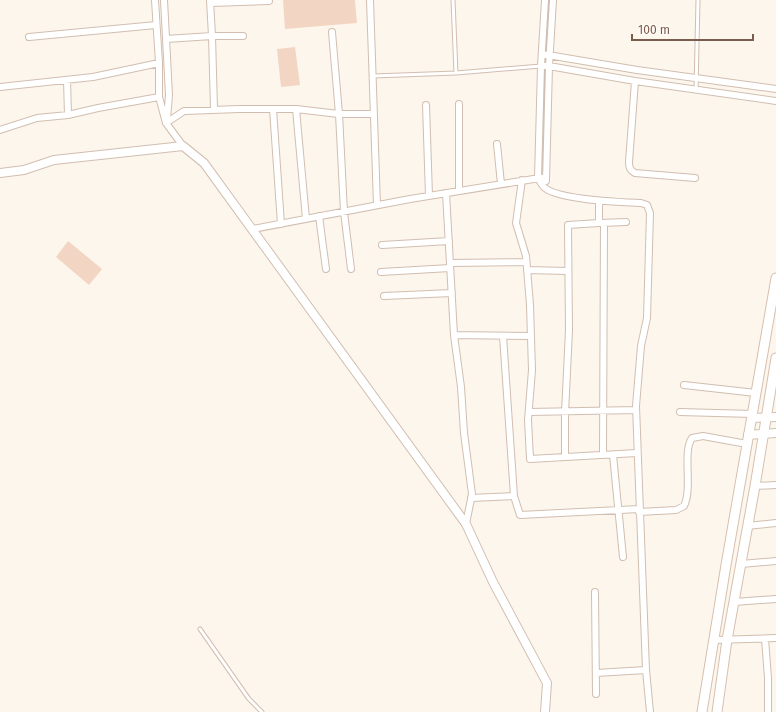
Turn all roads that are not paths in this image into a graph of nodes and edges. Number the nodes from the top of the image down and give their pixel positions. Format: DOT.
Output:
graph roads {
  1 [pos="155,0"];
  2 [pos="164,0"];
  3 [pos="370,0"];
  4 [pos="453,0"];
  5 [pos="545,0"];
  6 [pos="553,0"];
  7 [pos="698,0"];
  8 [pos="210,1"];
  9 [pos="269,1"];
  10 [pos="156,25"];
  11 [pos="332,32"];
  12 [pos="212,36"];
  13 [pos="243,36"];
  14 [pos="29,37"];
  15 [pos="166,38"];
  16 [pos="542,54"];
  17 [pos="550,54"];
  18 [pos="159,63"];
  19 [pos="541,66"];
  20 [pos="549,66"];
  21 [pos="456,73"];
  22 [pos="373,76"];
  23 [pos="697,78"];
  24 [pos="67,80"];
  25 [pos="635,81"];
  26 [pos="0,87"];
  27 [pos="776,89"];
  28 [pos="696,90"];
  29 [pos="159,97"];
  30 [pos="776,101"];
  31 [pos="459,104"];
  32 [pos="426,105"];
  33 [pos="214,109"];
  34 [pos="273,109"];
  35 [pos="296,109"];
  36 [pos="339,114"];
  37 [pos="374,114"];
  38 [pos="68,115"];
  39 [pos="166,123"];
  40 [pos="0,130"];
  41 [pos="497,144"];
  42 [pos="183,146"];
  43 [pos="0,173"];
  44 [pos="546,177"];
  45 [pos="538,178"];
  46 [pos="695,178"];
  47 [pos="522,180"];
  48 [pos="501,184"];
  49 [pos="544,188"];
  50 [pos="459,191"];
  51 [pos="446,193"];
  52 [pos="428,196"];
  53 [pos="599,201"];
  54 [pos="377,205"];
  55 [pos="344,212"];
  56 [pos="319,216"];
  57 [pos="306,219"];
  58 [pos="626,222"];
  59 [pos="602,223"];
  60 [pos="281,224"];
  61 [pos="253,229"];
  62 [pos="449,241"];
  63 [pos="382,245"];
  64 [pos="526,262"];
  65 [pos="450,266"];
  66 [pos="326,269"];
  67 [pos="351,269"];
  68 [pos="527,270"];
  69 [pos="568,271"];
  70 [pos="382,272"];
  71 [pos="776,278"];
  72 [pos="452,293"];
  73 [pos="384,296"];
  74 [pos="454,335"];
  75 [pos="503,336"];
  76 [pos="530,336"];
  77 [pos="776,358"];
  78 [pos="684,385"];
  79 [pos="756,393"];
  80 [pos="566,410"];
  81 [pos="636,410"];
  82 [pos="604,411"];
  83 [pos="528,412"];
  84 [pos="680,412"];
  85 [pos="752,416"];
  86 [pos="766,417"];
  87 [pos="776,417"];
  88 [pos="776,433"];
  89 [pos="764,434"];
  90 [pos="748,439"];
  91 [pos="637,453"];
  92 [pos="613,454"];
  93 [pos="603,455"];
  94 [pos="565,457"];
  95 [pos="776,485"];
  96 [pos="755,486"];
  97 [pos="514,496"];
  98 [pos="471,498"];
  99 [pos="618,510"];
  100 [pos="639,511"];
  101 [pos="776,523"];
  102 [pos="466,524"];
  103 [pos="748,526"];
  104 [pos="623,557"];
  105 [pos="776,561"];
  106 [pos="741,564"];
  107 [pos="596,592"];
  108 [pos="776,599"];
  109 [pos="734,602"];
  110 [pos="200,629"];
  111 [pos="776,638"];
  112 [pos="766,639"];
  113 [pos="715,640"];
  114 [pos="727,640"];
  115 [pos="646,670"];
  116 [pos="596,673"];
  117 [pos="768,678"];
  118 [pos="776,678"];
  119 [pos="596,694"];
  120 [pos="262,712"];
  121 [pos="545,712"];
  122 [pos="650,712"];
  123 [pos="702,712"];
  124 [pos="717,712"];
  125 [pos="768,712"];
  1 -- 10 [label="street"];
  2 -- 15 [label="street"];
  3 -- 22 [label="street"];
  4 -- 21 [label="lane"];
  5 -- 16 [label="street"];
  6 -- 17 [label="street"];
  7 -- 23 [label="lane"];
  8 -- 9 [label="street"];
  8 -- 12 [label="street"];
  10 -- 14 [label="street"];
  10 -- 18 [label="street"];
  11 -- 36 [label="street"];
  12 -- 13 [label="street"];
  12 -- 15 [label="street"];
  12 -- 33 [label="street"];
  15 -- 39 [label="street"];
  16 -- 17 [label="street"];
  16 -- 19 [label="street"];
  17 -- 20 [label="street"];
  17 -- 23 [label="street"];
  18 -- 24 [label="street"];
  18 -- 29 [label="street"];
  19 -- 20 [label="street"];
  19 -- 21 [label="lane"];
  19 -- 45 [label="street"];
  20 -- 25 [label="street"];
  20 -- 44 [label="street"];
  21 -- 22 [label="lane"];
  22 -- 37 [label="street"];
  23 -- 27 [label="street"];
  23 -- 28 [label="lane"];
  24 -- 26 [label="street"];
  24 -- 38 [label="street"];
  25 -- 28 [label="street"];
  25 -- 46 [label="street"];
  28 -- 30 [label="street"];
  29 -- 38 [label="street"];
  29 -- 39 [label="street"];
  31 -- 50 [label="street"];
  32 -- 52 [label="street"];
  33 -- 34 [label="street"];
  33 -- 39 [label="street"];
  34 -- 35 [label="street"];
  34 -- 60 [label="street"];
  35 -- 36 [label="street"];
  35 -- 57 [label="street"];
  36 -- 37 [label="street"];
  36 -- 55 [label="street"];
  37 -- 54 [label="street"];
  38 -- 40 [label="street"];
  39 -- 42 [label="street"];
  41 -- 48 [label="street"];
  42 -- 43 [label="street"];
  42 -- 61 [label="street"];
  44 -- 45 [label="street"];
  44 -- 49 [label="street"];
  45 -- 47 [label="street"];
  45 -- 49 [label="street"];
  47 -- 48 [label="street"];
  47 -- 64 [label="street"];
  48 -- 50 [label="street"];
  49 -- 53 [label="street"];
  50 -- 51 [label="street"];
  51 -- 52 [label="street"];
  51 -- 62 [label="street"];
  52 -- 54 [label="street"];
  53 -- 59 [label="street"];
  53 -- 81 [label="street"];
  54 -- 55 [label="street"];
  55 -- 56 [label="street"];
  55 -- 67 [label="street"];
  56 -- 57 [label="street"];
  56 -- 66 [label="street"];
  57 -- 60 [label="street"];
  58 -- 59 [label="street"];
  59 -- 69 [label="street"];
  59 -- 82 [label="street"];
  60 -- 61 [label="street"];
  61 -- 102 [label="street"];
  62 -- 63 [label="street"];
  62 -- 65 [label="street"];
  64 -- 65 [label="street"];
  64 -- 68 [label="street"];
  65 -- 70 [label="street"];
  65 -- 72 [label="street"];
  68 -- 69 [label="street"];
  68 -- 76 [label="street"];
  69 -- 80 [label="street"];
  71 -- 79 [label="main road"];
  72 -- 73 [label="street"];
  72 -- 74 [label="street"];
  74 -- 75 [label="street"];
  74 -- 98 [label="street"];
  75 -- 76 [label="street"];
  75 -- 97 [label="street"];
  76 -- 83 [label="street"];
  77 -- 86 [label="main road"];
  78 -- 79 [label="street"];
  79 -- 85 [label="main road"];
  80 -- 82 [label="street"];
  80 -- 83 [label="street"];
  80 -- 94 [label="street"];
  81 -- 82 [label="street"];
  81 -- 91 [label="street"];
  82 -- 93 [label="street"];
  83 -- 94 [label="street"];
  84 -- 85 [label="street"];
  85 -- 86 [label="street"];
  85 -- 90 [label="main road"];
  86 -- 87 [label="street"];
  86 -- 89 [label="main road"];
  88 -- 89 [label="street"];
  89 -- 90 [label="street"];
  89 -- 96 [label="main road"];
  90 -- 100 [label="street"];
  90 -- 113 [label="main road"];
  91 -- 92 [label="street"];
  91 -- 100 [label="street"];
  92 -- 93 [label="street"];
  92 -- 99 [label="street"];
  93 -- 94 [label="street"];
  95 -- 96 [label="street"];
  96 -- 103 [label="main road"];
  97 -- 98 [label="street"];
  97 -- 99 [label="street"];
  98 -- 102 [label="street"];
  99 -- 100 [label="street"];
  99 -- 104 [label="street"];
  100 -- 115 [label="street"];
  101 -- 103 [label="street"];
  102 -- 121 [label="street"];
  103 -- 106 [label="main road"];
  105 -- 106 [label="street"];
  106 -- 109 [label="main road"];
  107 -- 116 [label="street"];
  108 -- 109 [label="street"];
  109 -- 114 [label="main road"];
  110 -- 120 [label="lane"];
  111 -- 112 [label="street"];
  112 -- 114 [label="street"];
  112 -- 117 [label="street"];
  113 -- 114 [label="street"];
  113 -- 123 [label="main road"];
  114 -- 124 [label="main road"];
  115 -- 116 [label="street"];
  115 -- 122 [label="street"];
  116 -- 119 [label="street"];
  117 -- 118 [label="street"];
  117 -- 125 [label="street"];
}
